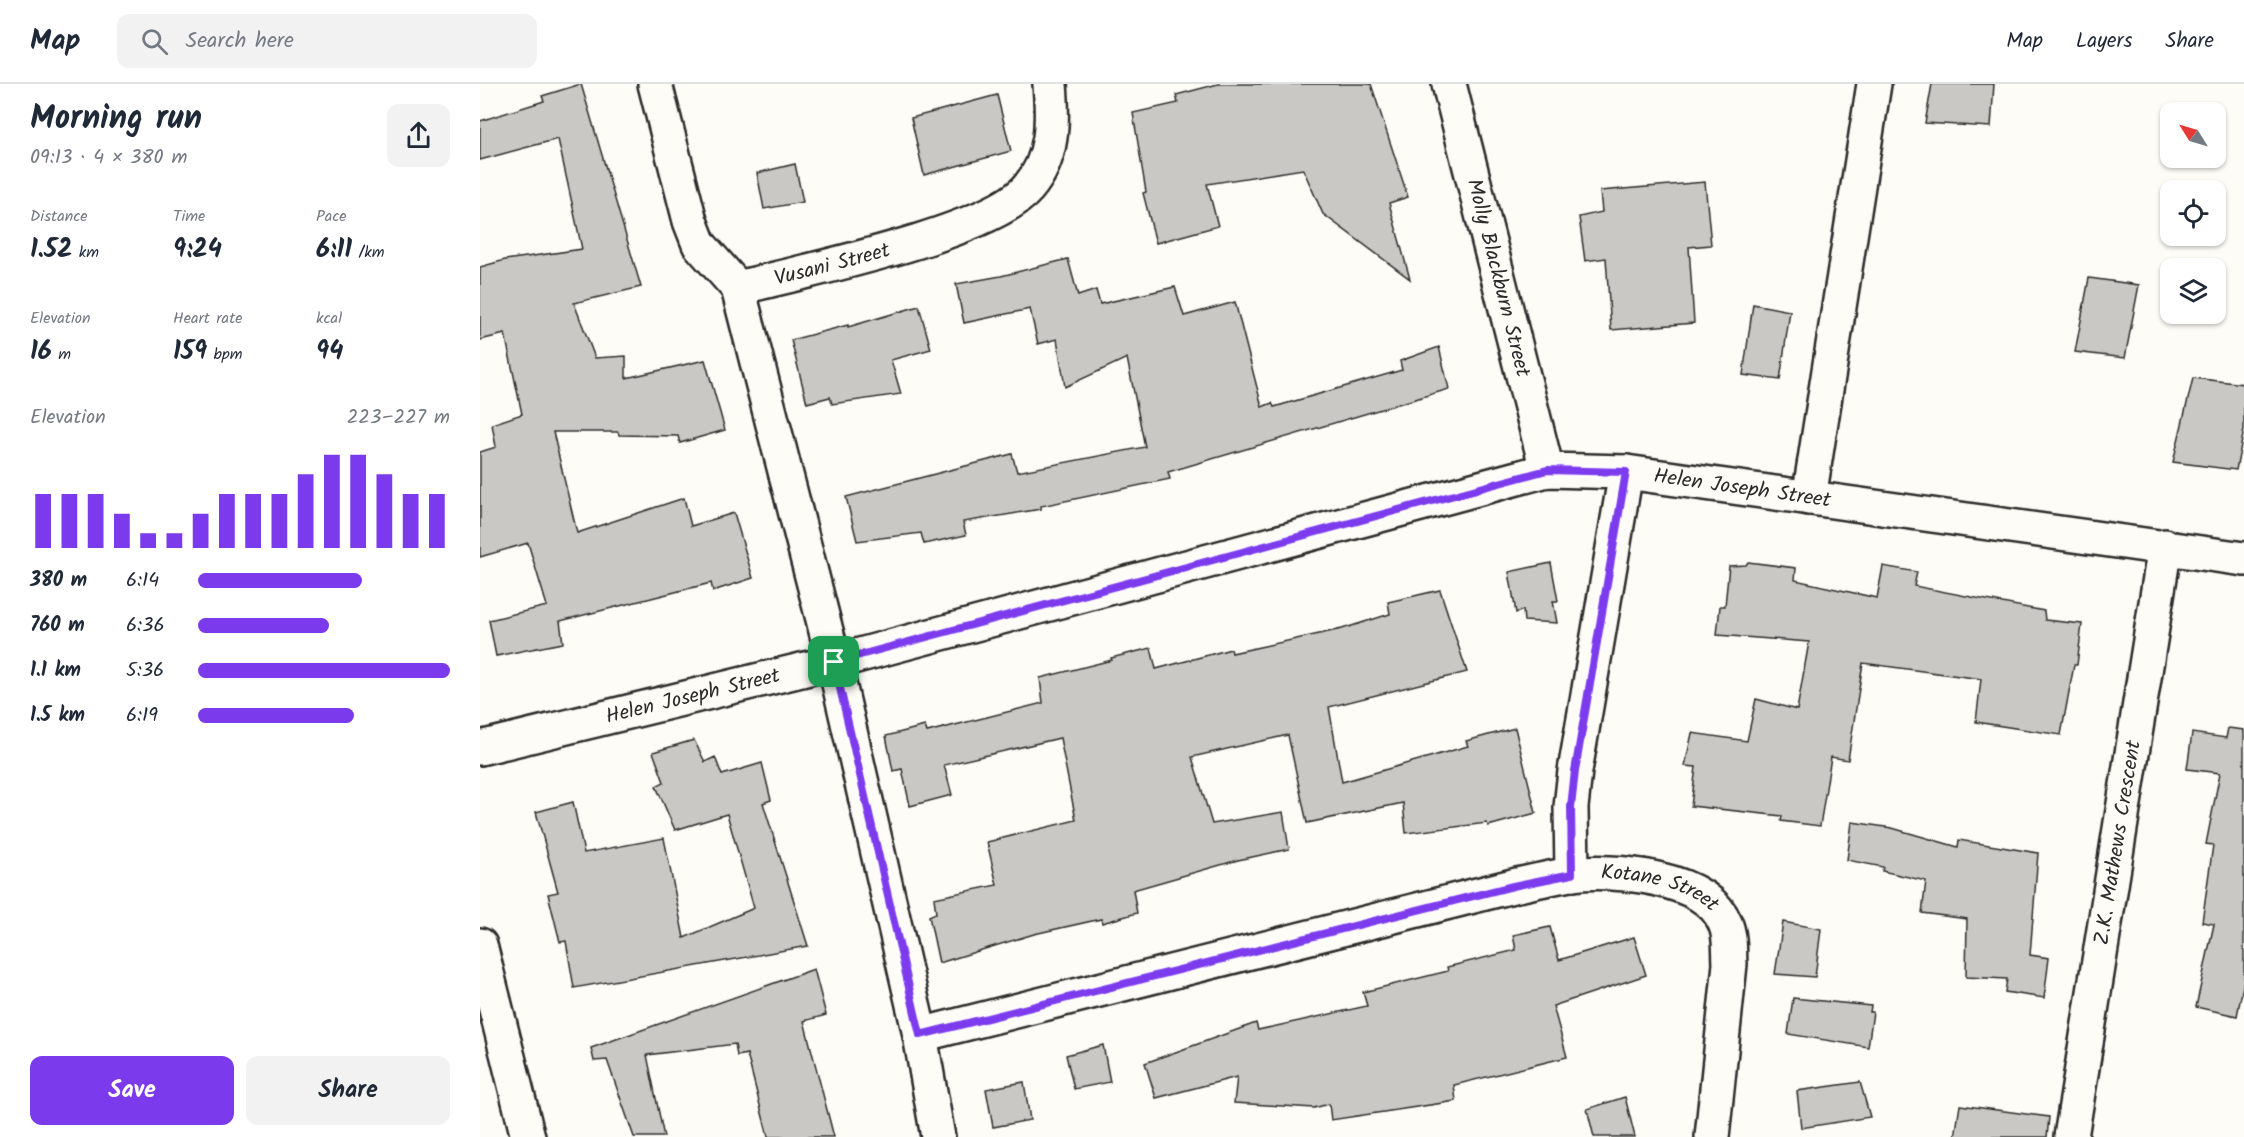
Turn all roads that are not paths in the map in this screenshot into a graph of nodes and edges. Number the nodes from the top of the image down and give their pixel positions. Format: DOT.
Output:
graph roads {
  1 [pos="655,84"];
  2 [pos="1050,84"];
  3 [pos="1449,84"];
  4 [pos="1874,84"];
  5 [pos="738,288"];
  6 [pos="1547,470"];
  7 [pos="1626,472"];
  8 [pos="1809,498"];
  9 [pos="2165,546"];
  10 [pos="2244,559"];
  11 [pos="834,662"];
  12 [pos="480,748"];
  13 [pos="1572,874"];
  14 [pos="480,945"];
  15 [pos="920,1035"];
  16 [pos="528,1137"];
  17 [pos="938,1137"];
  18 [pos="1712,1137"];
  19 [pos="2072,1137"];
  1 -- 5 [label="street"];
  2 -- 5 [label="street, Vusani Street"];
  3 -- 6 [label="street, Molly Blackburn Street"];
  4 -- 8 [label="street"];
  5 -- 11 [label="street"];
  6 -- 7 [label="street, Helen Joseph Street"];
  6 -- 11 [label="street, Helen Joseph Street"];
  7 -- 8 [label="street, Helen Joseph Street"];
  7 -- 13 [label="street"];
  8 -- 9 [label="street, Helen Joseph Street"];
  9 -- 10 [label="street, Helen Joseph Street"];
  9 -- 19 [label="street, Z.K. Mathews Crescent"];
  11 -- 12 [label="street, Helen Joseph Street"];
  11 -- 15 [label="street"];
  13 -- 15 [label="street, Kotane Street"];
  13 -- 18 [label="street, Kotane Street"];
  14 -- 16 [label="street"];
  15 -- 17 [label="street"];
}
